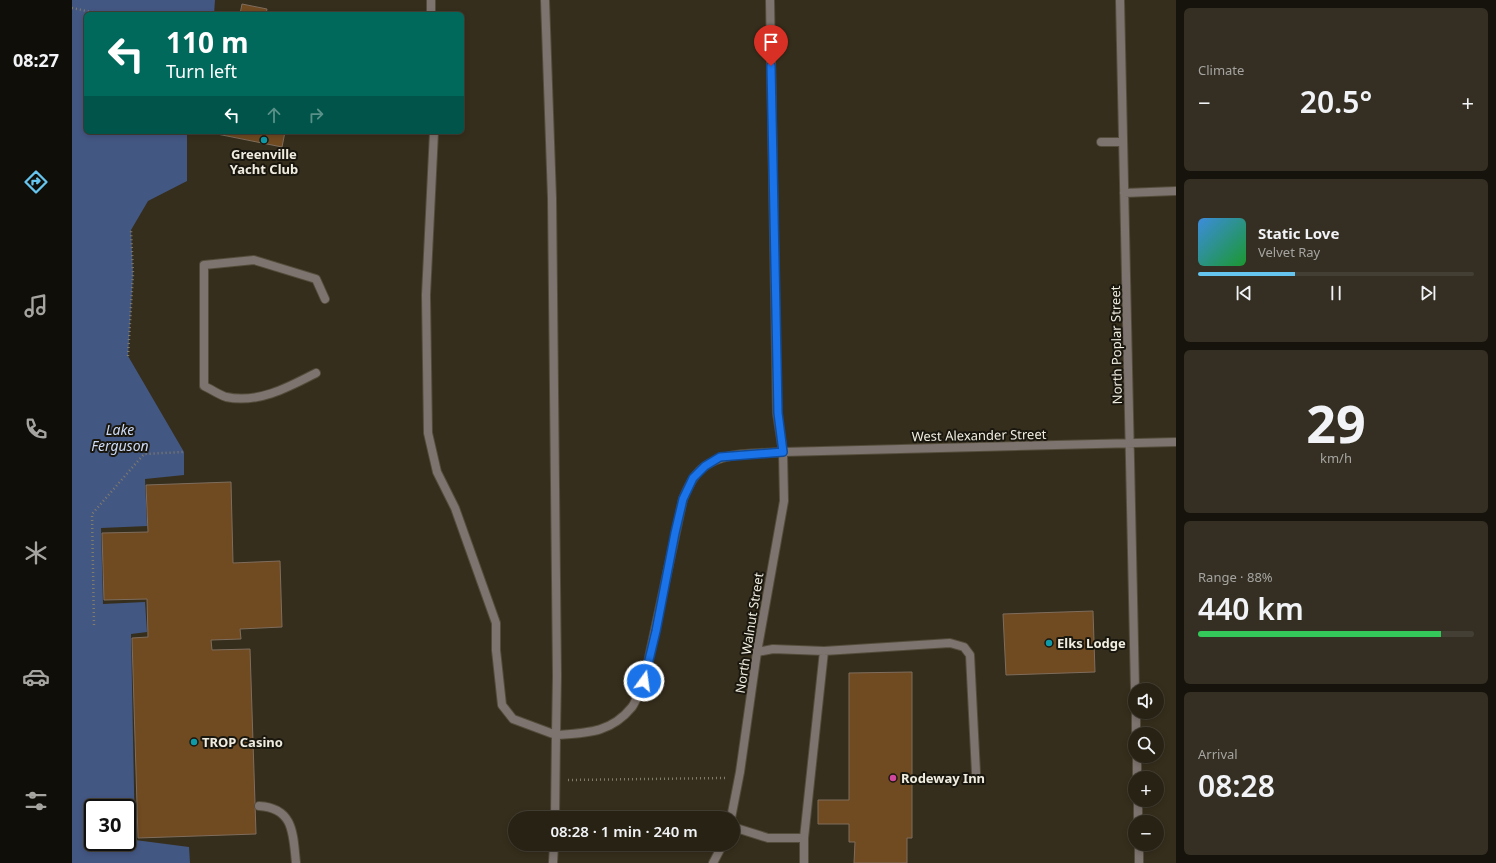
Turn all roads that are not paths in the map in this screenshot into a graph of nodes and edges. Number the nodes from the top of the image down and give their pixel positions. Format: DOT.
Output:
graph roads {
  1 [pos="431,0"];
  2 [pos="545,0"];
  3 [pos="770,0"];
  4 [pos="1120,0"];
  5 [pos="431,12"];
  6 [pos="434,134"];
  7 [pos="1102,142"];
  8 [pos="1123,142"];
  9 [pos="1176,191"];
  10 [pos="1124,193"];
  11 [pos="325,299"];
  12 [pos="316,373"];
  13 [pos="1176,442"];
  14 [pos="1130,444"];
  15 [pos="783,452"];
  16 [pos="824,651"];
  17 [pos="757,652"];
  18 [pos="1136,683"];
  19 [pos="556,735"];
  20 [pos="976,773"];
  21 [pos="259,806"];
  22 [pos="555,811"];
  23 [pos="732,811"];
  24 [pos="740,829"];
  25 [pos="804,838"];
  26 [pos="554,851"];
  27 [pos="719,851"];
  28 [pos="1139,851"];
  29 [pos="296,863"];
  30 [pos="554,863"];
  31 [pos="713,863"];
  32 [pos="804,863"];
  33 [pos="1139,863"];
  1 -- 5 [label="street"];
  2 -- 19 [label="street"];
  3 -- 15 [label="street, North Walnut Street"];
  4 -- 8 [label="street, North Poplar Street"];
  6 -- 19 [label="street"];
  7 -- 8 [label="street"];
  8 -- 10 [label="street, North Poplar Street"];
  9 -- 10 [label="street"];
  10 -- 14 [label="street, North Poplar Street"];
  11 -- 12 [label="street"];
  13 -- 14 [label="street, West Alexander Street"];
  14 -- 15 [label="street, West Alexander Street"];
  14 -- 18 [label="street, North Poplar Street"];
  15 -- 17 [label="street, North Walnut Street"];
  15 -- 19 [label="street, West Alexander Street"];
  16 -- 17 [label="street"];
  16 -- 20 [label="street"];
  16 -- 25 [label="street"];
  17 -- 23 [label="street, North Walnut Street"];
  19 -- 22 [label="street"];
  21 -- 29 [label="street"];
  24 -- 25 [label="street"];
  25 -- 32 [label="street"];
  26 -- 30 [label="street"];
  27 -- 31 [label="street"];
  28 -- 33 [label="street"];
}
